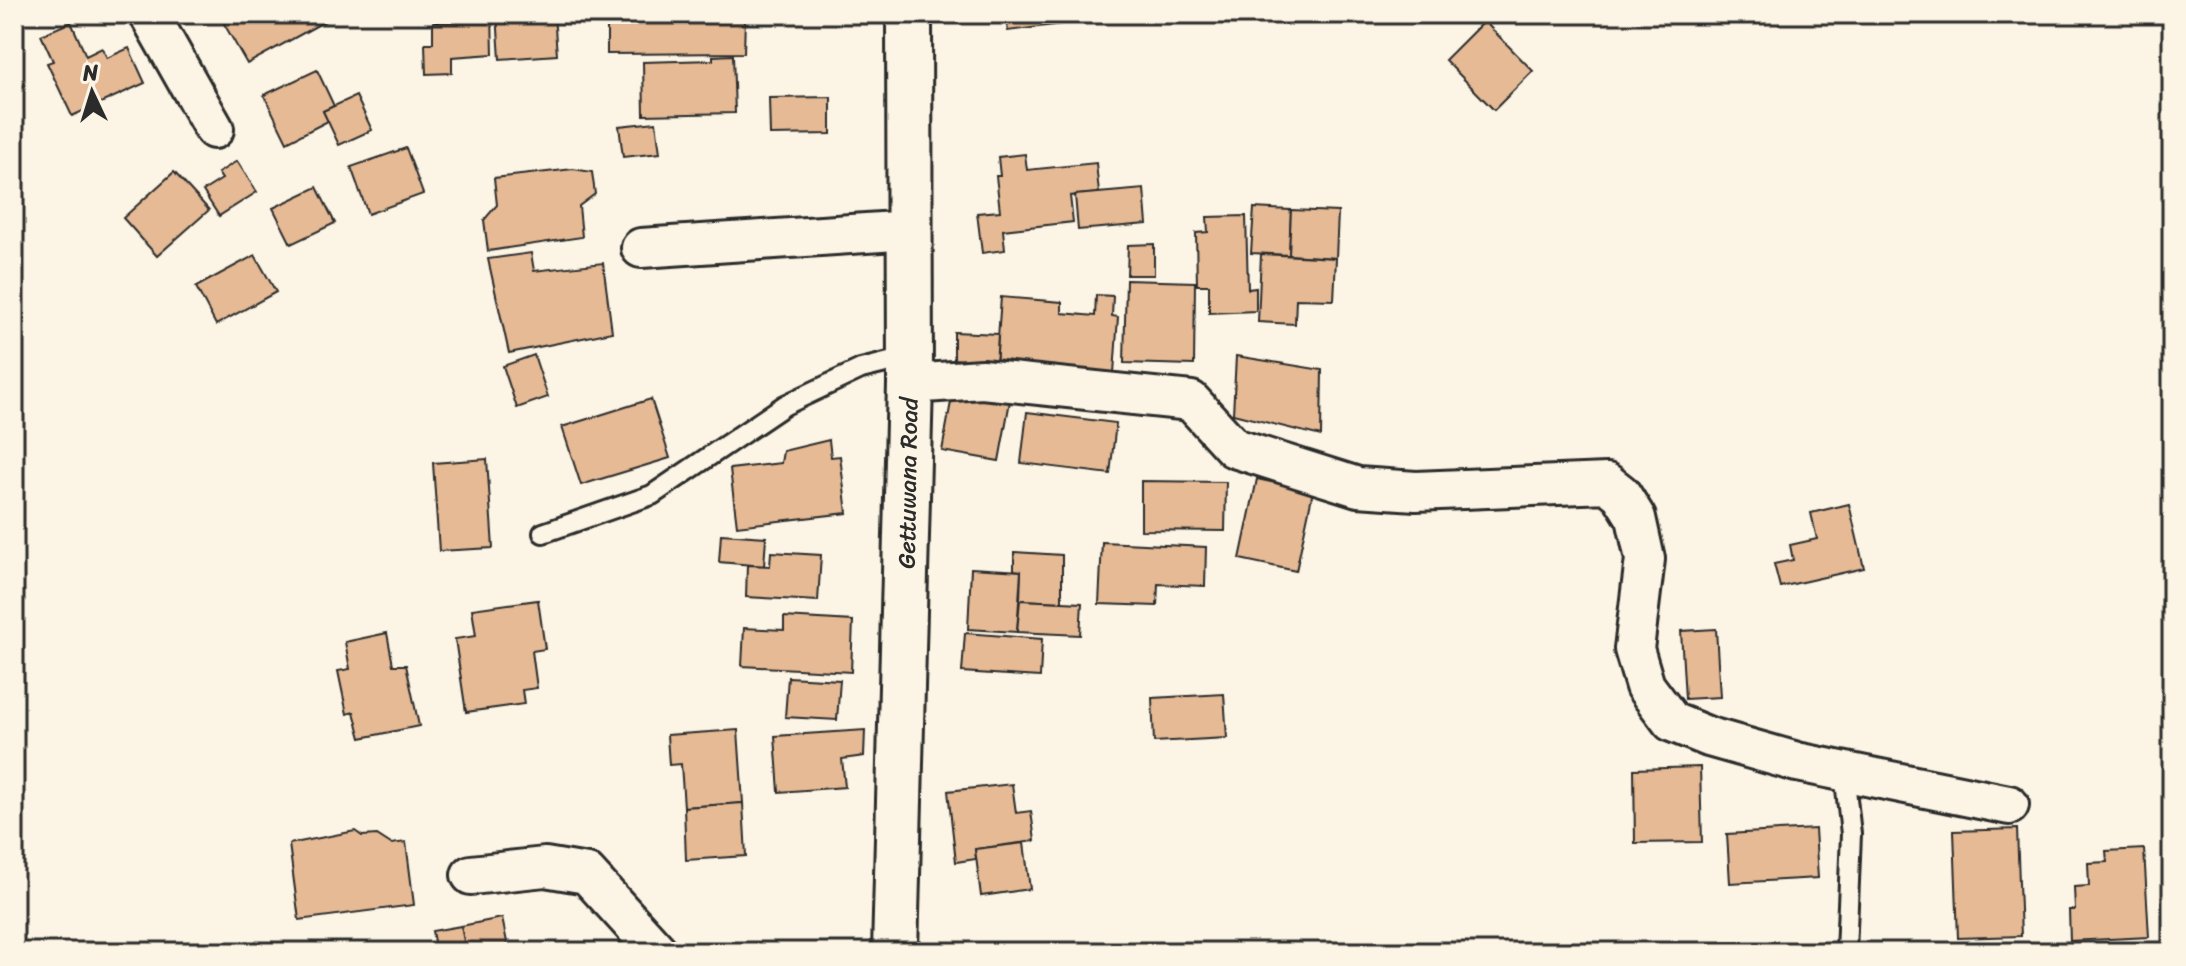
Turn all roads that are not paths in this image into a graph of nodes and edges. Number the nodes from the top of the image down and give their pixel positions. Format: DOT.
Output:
graph roads {
  1 [pos="149,14"];
  2 [pos="909,14"];
  3 [pos="214,129"];
  4 [pos="911,230"];
  5 [pos="641,248"];
  6 [pos="910,370"];
  7 [pos="543,533"];
  8 [pos="1844,772"];
  9 [pos="2009,805"];
  10 [pos="471,875"];
  11 [pos="658,952"];
  12 [pos="895,952"];
  13 [pos="1846,952"];
  1 -- 3 [label="street"];
  2 -- 4 [label="main road, Gettuwana Road"];
  4 -- 5 [label="street"];
  4 -- 6 [label="main road, Gettuwana Road"];
  6 -- 7 [label="lane"];
  6 -- 8 [label="street"];
  6 -- 12 [label="main road, Gettuwana Road"];
  8 -- 9 [label="street"];
  8 -- 13 [label="lane"];
  10 -- 11 [label="street"];
}
